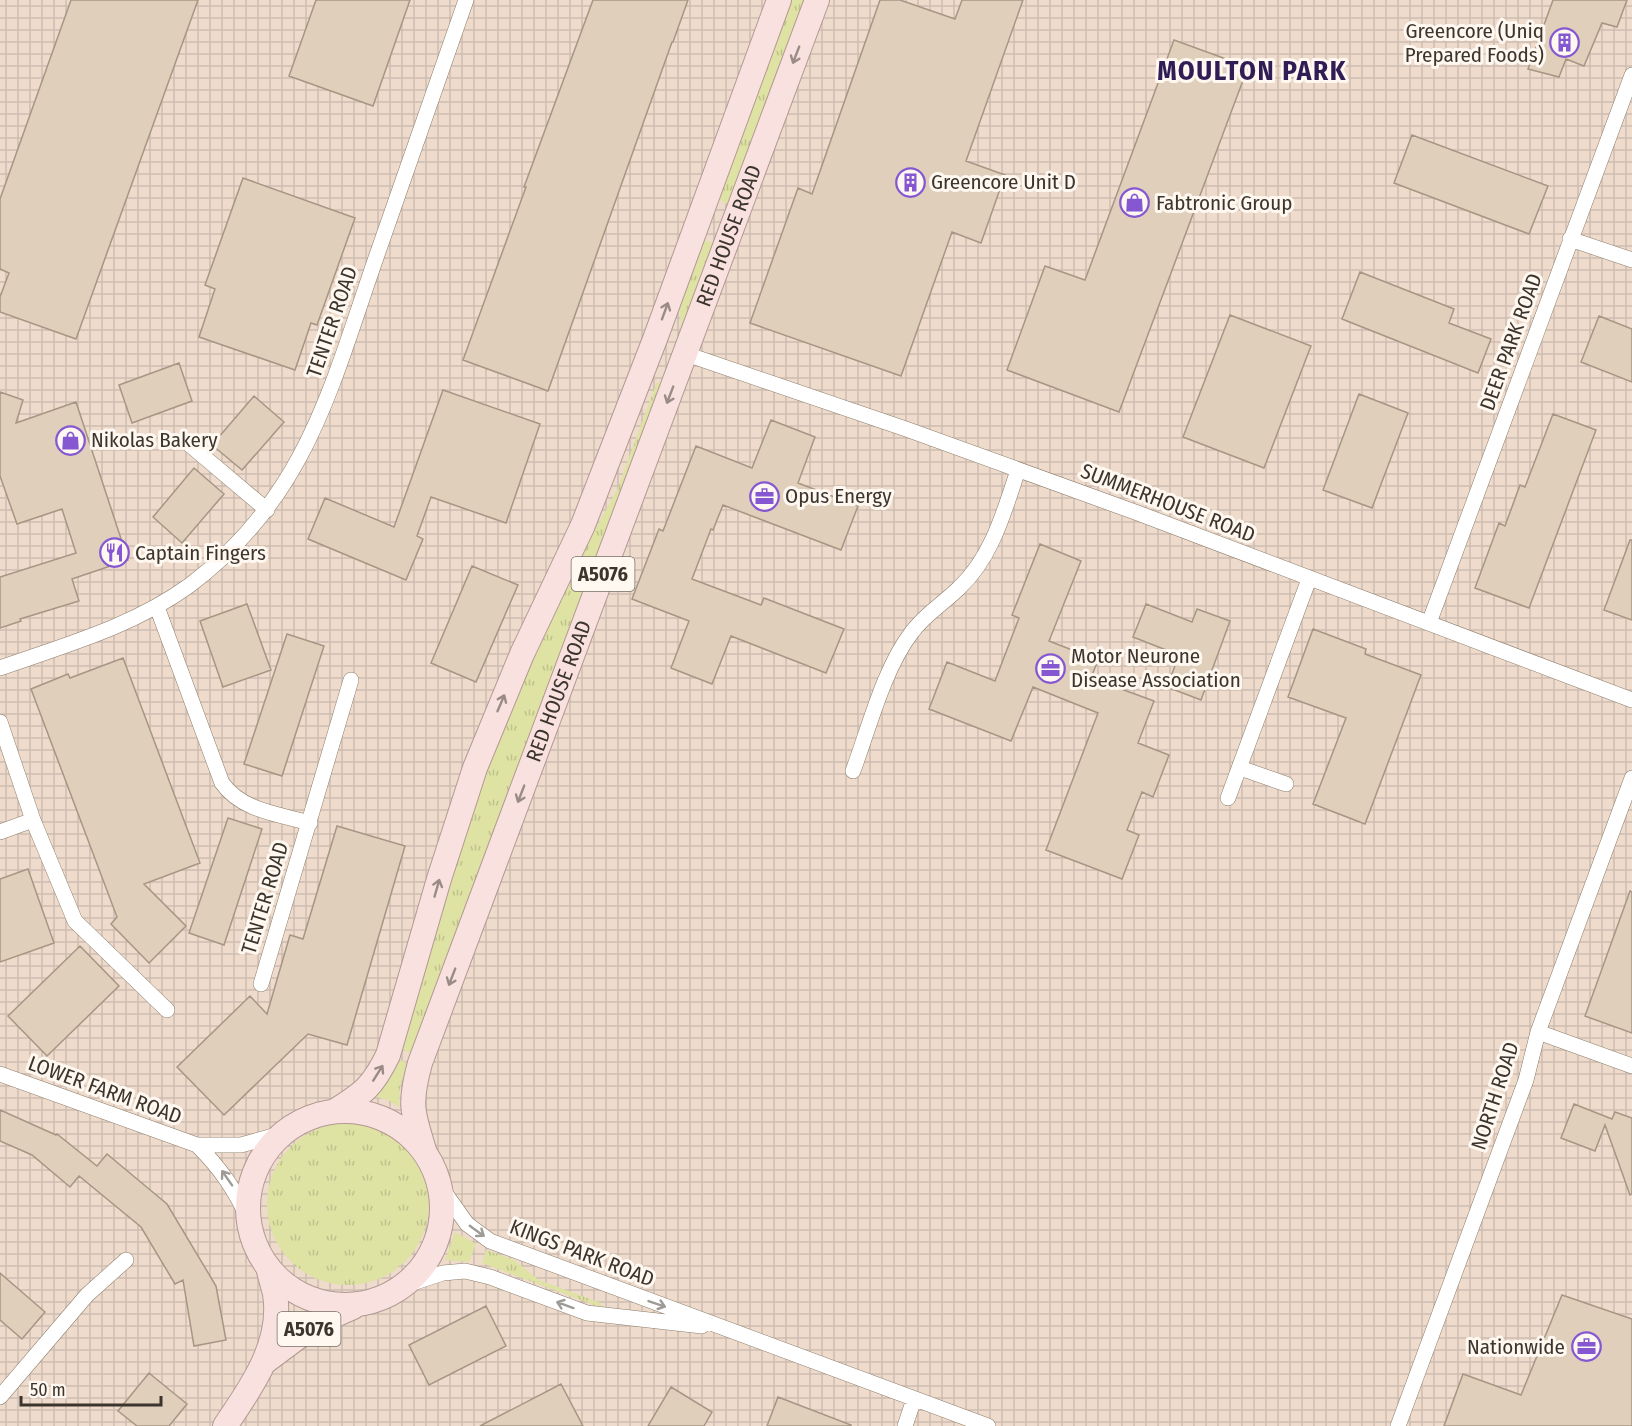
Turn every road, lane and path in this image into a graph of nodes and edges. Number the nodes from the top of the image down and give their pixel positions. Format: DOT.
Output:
graph roads {
  1 [pos="466,0"];
  2 [pos="780,0"];
  3 [pos="817,0"];
  4 [pos="1632,75"];
  5 [pos="1570,239"];
  6 [pos="1632,260"];
  7 [pos="686,354"];
  8 [pos="190,446"];
  9 [pos="1018,470"];
  10 [pos="267,510"];
  11 [pos="583,525"];
  12 [pos="1309,579"];
  13 [pos="157,607"];
  14 [pos="1429,623"];
  15 [pos="0,668"];
  16 [pos="351,680"];
  17 [pos="1632,700"];
  18 [pos="0,722"];
  19 [pos="1240,768"];
  20 [pos="853,771"];
  21 [pos="1632,778"];
  22 [pos="1286,784"];
  23 [pos="1228,798"];
  24 [pos="33,820"];
  25 [pos="310,823"];
  26 [pos="0,832"];
  27 [pos="261,984"];
  28 [pos="167,1010"];
  29 [pos="1538,1032"];
  30 [pos="1632,1066"];
  31 [pos="0,1074"];
  32 [pos="335,1111"];
  33 [pos="284,1133"];
  34 [pos="197,1145"];
  35 [pos="424,1150"];
  36 [pos="440,1186"];
  37 [pos="248,1218"];
  38 [pos="126,1260"];
  39 [pos="268,1267"];
  40 [pos="404,1286"];
  41 [pos="358,1304"];
  42 [pos="729,1329"];
  43 [pos="266,1361"];
  44 [pos="0,1397"];
  45 [pos="914,1399"];
  46 [pos="225,1426"];
  47 [pos="905,1426"];
  48 [pos="988,1426"];
  49 [pos="1398,1426"];
  1 -- 10 [label="street, TENTER ROAD"];
  11 -- 2 [label="main road, one-way"];
  3 -- 7 [label="main road, RED HOUSE ROAD / A5076, one-way"];
  4 -- 5 [label="street, DEER PARK ROAD"];
  5 -- 6 [label="street"];
  5 -- 14 [label="street, DEER PARK ROAD"];
  7 -- 9 [label="street, SUMMERHOUSE ROAD"];
  7 -- 11 [label="main road"];
  7 -- 35 [label="main road, RED HOUSE ROAD / A5076, one-way"];
  8 -- 10 [label="street"];
  9 -- 12 [label="street, SUMMERHOUSE ROAD"];
  9 -- 20 [label="street"];
  10 -- 13 [label="street, TENTER ROAD"];
  32 -- 11 [label="main road, one-way"];
  12 -- 14 [label="street, SUMMERHOUSE ROAD"];
  12 -- 19 [label="street"];
  13 -- 15 [label="street, TENTER ROAD"];
  13 -- 25 [label="street, TENTER ROAD"];
  14 -- 17 [label="street, SUMMERHOUSE ROAD"];
  16 -- 25 [label="street, TENTER ROAD"];
  18 -- 24 [label="street"];
  19 -- 22 [label="street"];
  19 -- 23 [label="street"];
  21 -- 29 [label="street, NORTH ROAD"];
  24 -- 26 [label="street"];
  24 -- 28 [label="street"];
  25 -- 27 [label="street, TENTER ROAD"];
  29 -- 30 [label="street"];
  29 -- 49 [label="street, NORTH ROAD"];
  31 -- 34 [label="street, LOWER FARM ROAD"];
  32 -- 33 [label="main road"];
  32 -- 35 [label="main road"];
  33 -- 34 [label="street"];
  33 -- 37 [label="main road"];
  37 -- 34 [label="street, one-way"];
  35 -- 36 [label="main road"];
  36 -- 40 [label="main road"];
  36 -- 42 [label="street, KINGS PARK ROAD, one-way"];
  37 -- 39 [label="main road"];
  38 -- 44 [label="street"];
  39 -- 41 [label="main road"];
  39 -- 43 [label="main road, A5076"];
  40 -- 41 [label="main road"];
  42 -- 40 [label="street, KINGS PARK ROAD, one-way"];
  41 -- 43 [label="main road, A5076"];
  42 -- 45 [label="street, KINGS PARK ROAD"];
  43 -- 46 [label="main road, A5076"];
  45 -- 47 [label="street"];
  45 -- 48 [label="street, KINGS PARK ROAD"];
}
